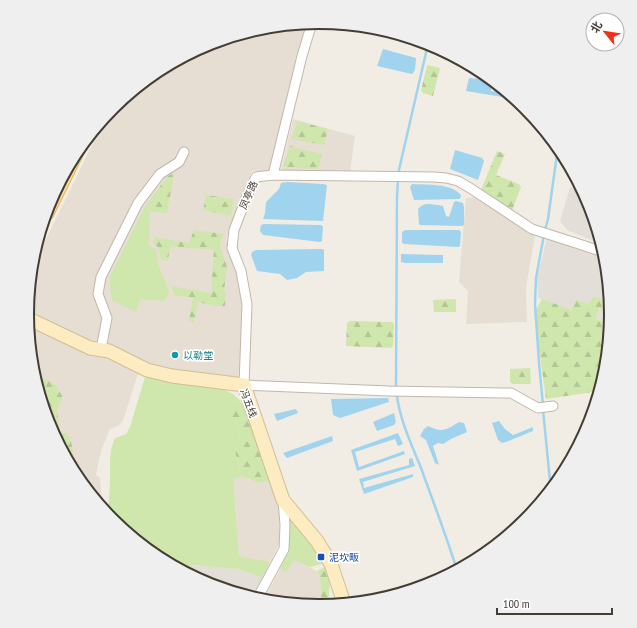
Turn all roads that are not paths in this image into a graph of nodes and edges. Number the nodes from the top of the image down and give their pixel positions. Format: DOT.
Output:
graph roads {
  1 [pos="310,29"];
  2 [pos="184,152"];
  3 [pos="273,175"];
  4 [pos="596,249"];
  5 [pos="34,321"];
  6 [pos="101,350"];
  7 [pos="244,385"];
  8 [pos="553,406"];
  9 [pos="283,500"];
  10 [pos="260,593"];
  11 [pos="342,598"];
  1 -- 3 [label="street"];
  2 -- 6 [label="street"];
  3 -- 4 [label="street"];
  3 -- 7 [label="street, 凤亭路"];
  5 -- 6 [label="street, 冯五线"];
  6 -- 7 [label="street, 冯五线"];
  7 -- 8 [label="street"];
  7 -- 9 [label="street, 冯五线"];
  9 -- 10 [label="street"];
  9 -- 11 [label="street, 冯五线"];
}
